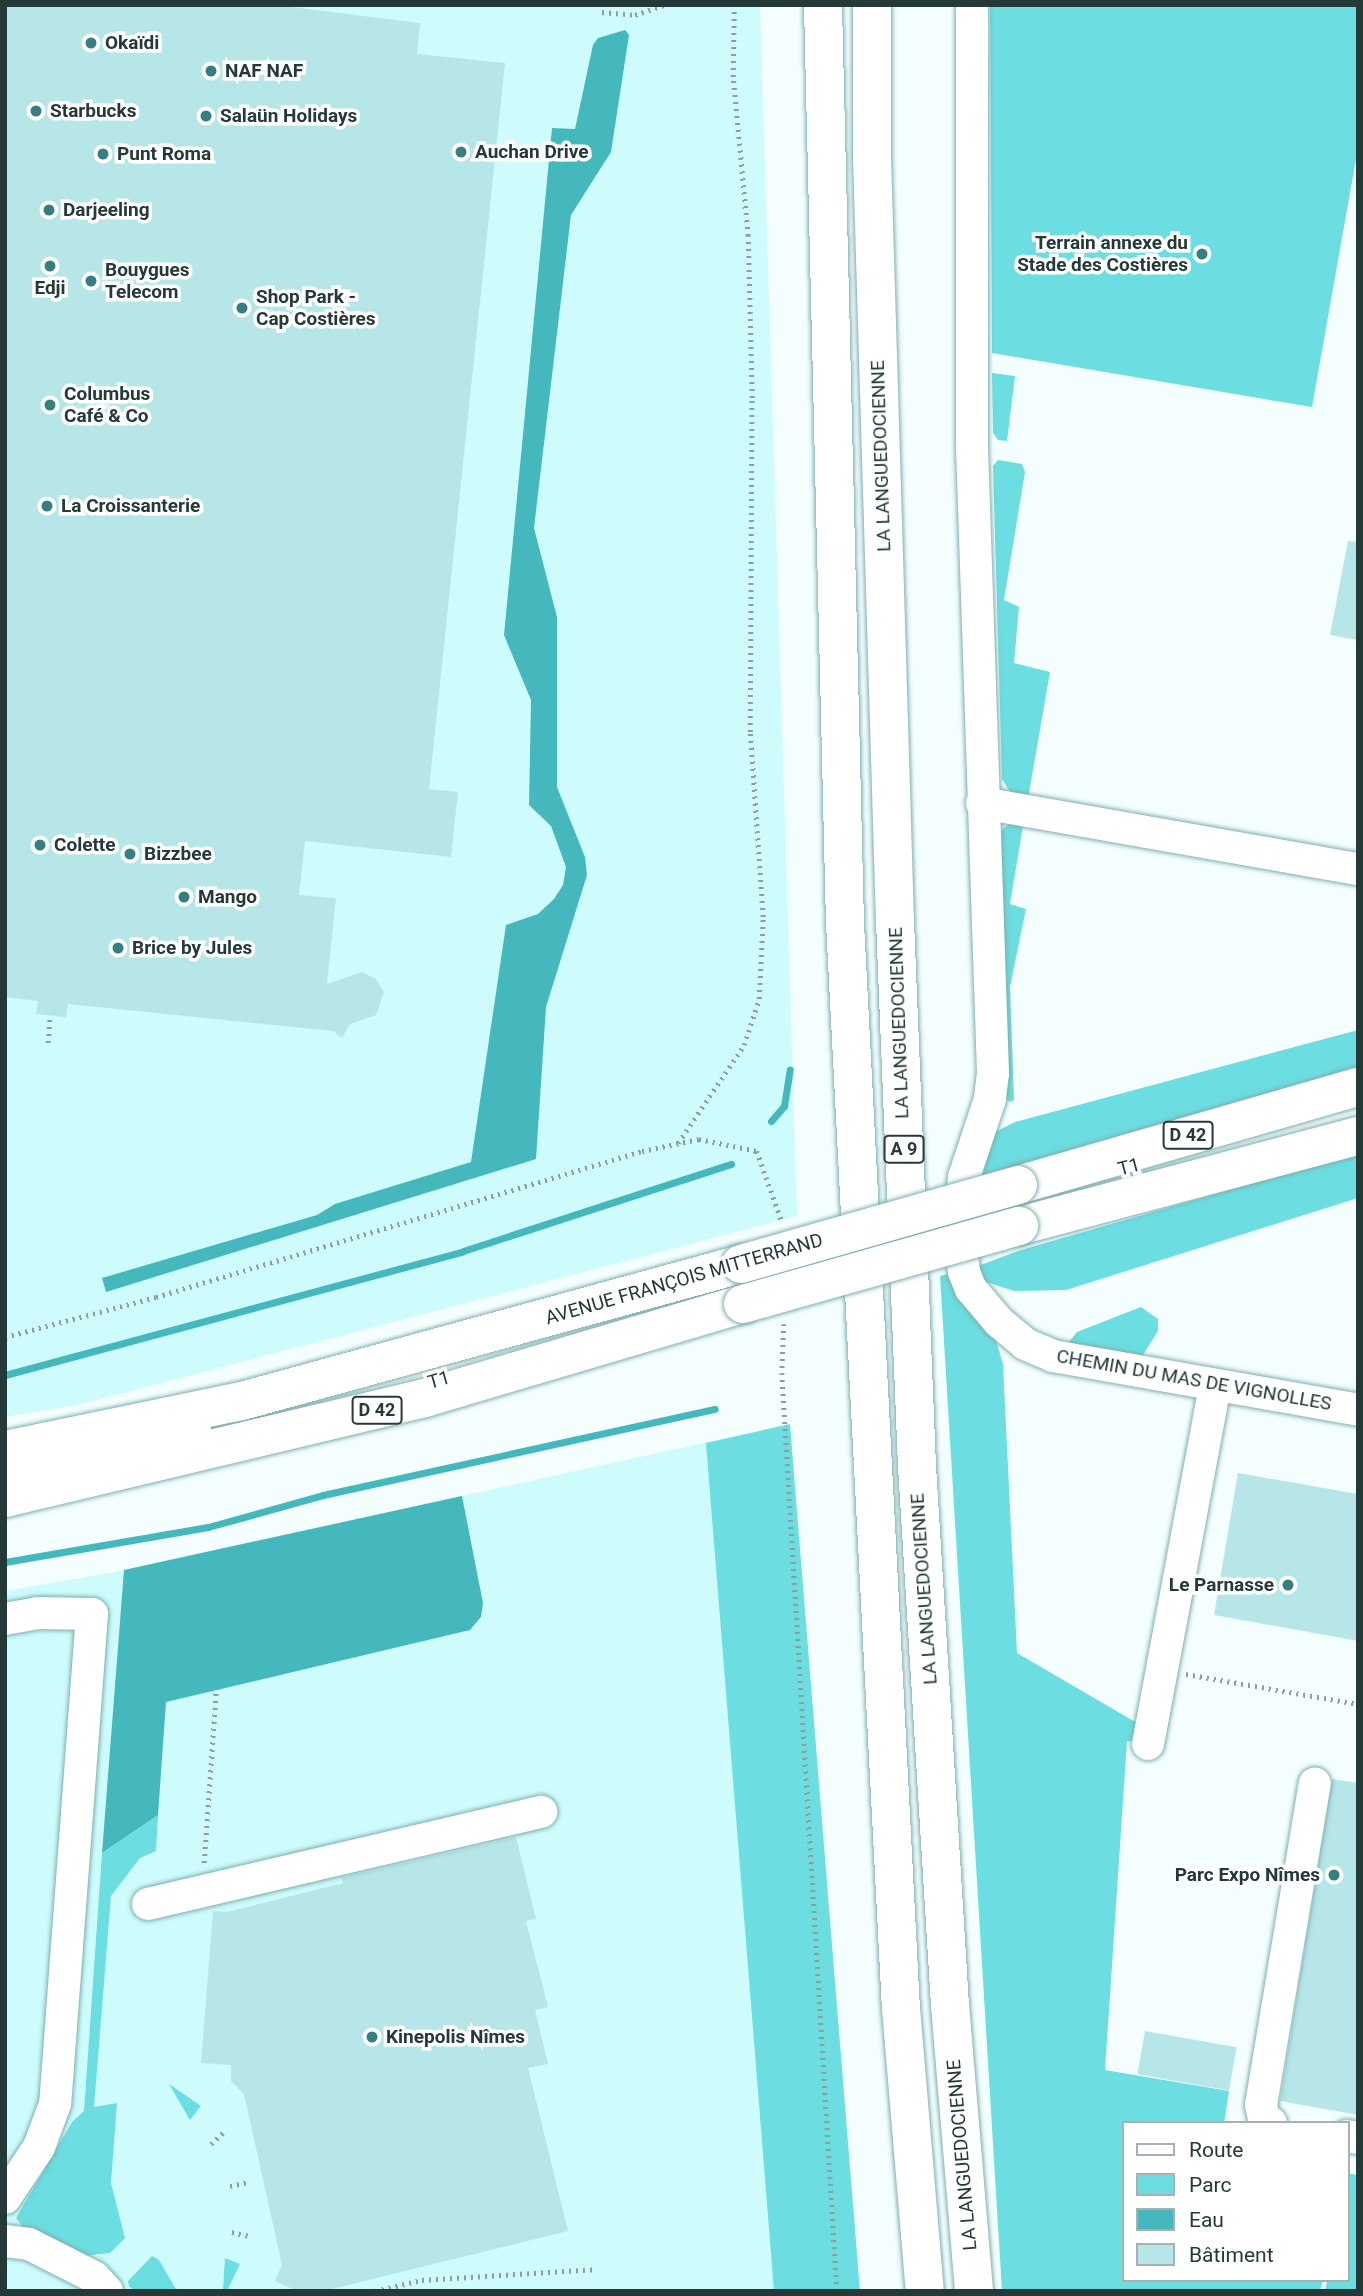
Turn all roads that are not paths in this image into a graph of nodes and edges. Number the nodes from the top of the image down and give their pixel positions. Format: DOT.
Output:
graph roads {
  1 [pos="823,5"];
  2 [pos="872,5"];
  3 [pos="972,5"];
  4 [pos="982,803"];
  5 [pos="1358,869"];
  6 [pos="1358,1087"];
  7 [pos="1358,1105"];
  8 [pos="1358,1124"];
  9 [pos="1358,1136"];
  10 [pos="1021,1205"];
  11 [pos="743,1284"];
  12 [pos="1215,1385"];
  13 [pos="1358,1410"];
  14 [pos="5,1450"];
  15 [pos="5,1469"];
  16 [pos="5,1485"];
  17 [pos="5,1498"];
  18 [pos="5,1619"];
  19 [pos="1148,1744"];
  20 [pos="1315,1784"];
  21 [pos="541,1811"];
  22 [pos="148,1903"];
  23 [pos="1268,2121"];
  24 [pos="5,2198"];
  25 [pos="5,2241"];
  26 [pos="107,2291"];
  27 [pos="925,2291"];
  28 [pos="974,2291"];
  1 -- 27 [label="main road, A 9"];
  2 -- 28 [label="main road, LA LANGUEDOCIENNE / A 9"];
  3 -- 4 [label="street, CHEMIN DU MAS DE VIGNOLLES"];
  4 -- 5 [label="street"];
  4 -- 12 [label="street, CHEMIN DU MAS DE VIGNOLLES"];
  6 -- 10 [label="main road, AVENUE FRANÇOIS MITTERRAND / D 42"];
  7 -- 10 [label="street, T1 / T1"];
  8 -- 10 [label="street, T1 / T1"];
  9 -- 10 [label="main road, AVENUE FRANÇOIS MITTERRAND / D 42"];
  10 -- 11 [label="main road, AVENUE FRANÇOIS MITTERRAND / D 42, bridge"];
  11 -- 14 [label="main road, AVENUE FRANÇOIS MITTERRAND / D 42"];
  11 -- 15 [label="street, T1 / T1"];
  11 -- 16 [label="street, T1 / T1"];
  11 -- 17 [label="main road, AVENUE FRANÇOIS MITTERRAND / D 42"];
  12 -- 13 [label="street, CHEMIN DU MAS DE VIGNOLLES"];
  12 -- 19 [label="street"];
  18 -- 24 [label="street"];
  20 -- 23 [label="street"];
  21 -- 22 [label="street"];
  25 -- 26 [label="street"];
}
